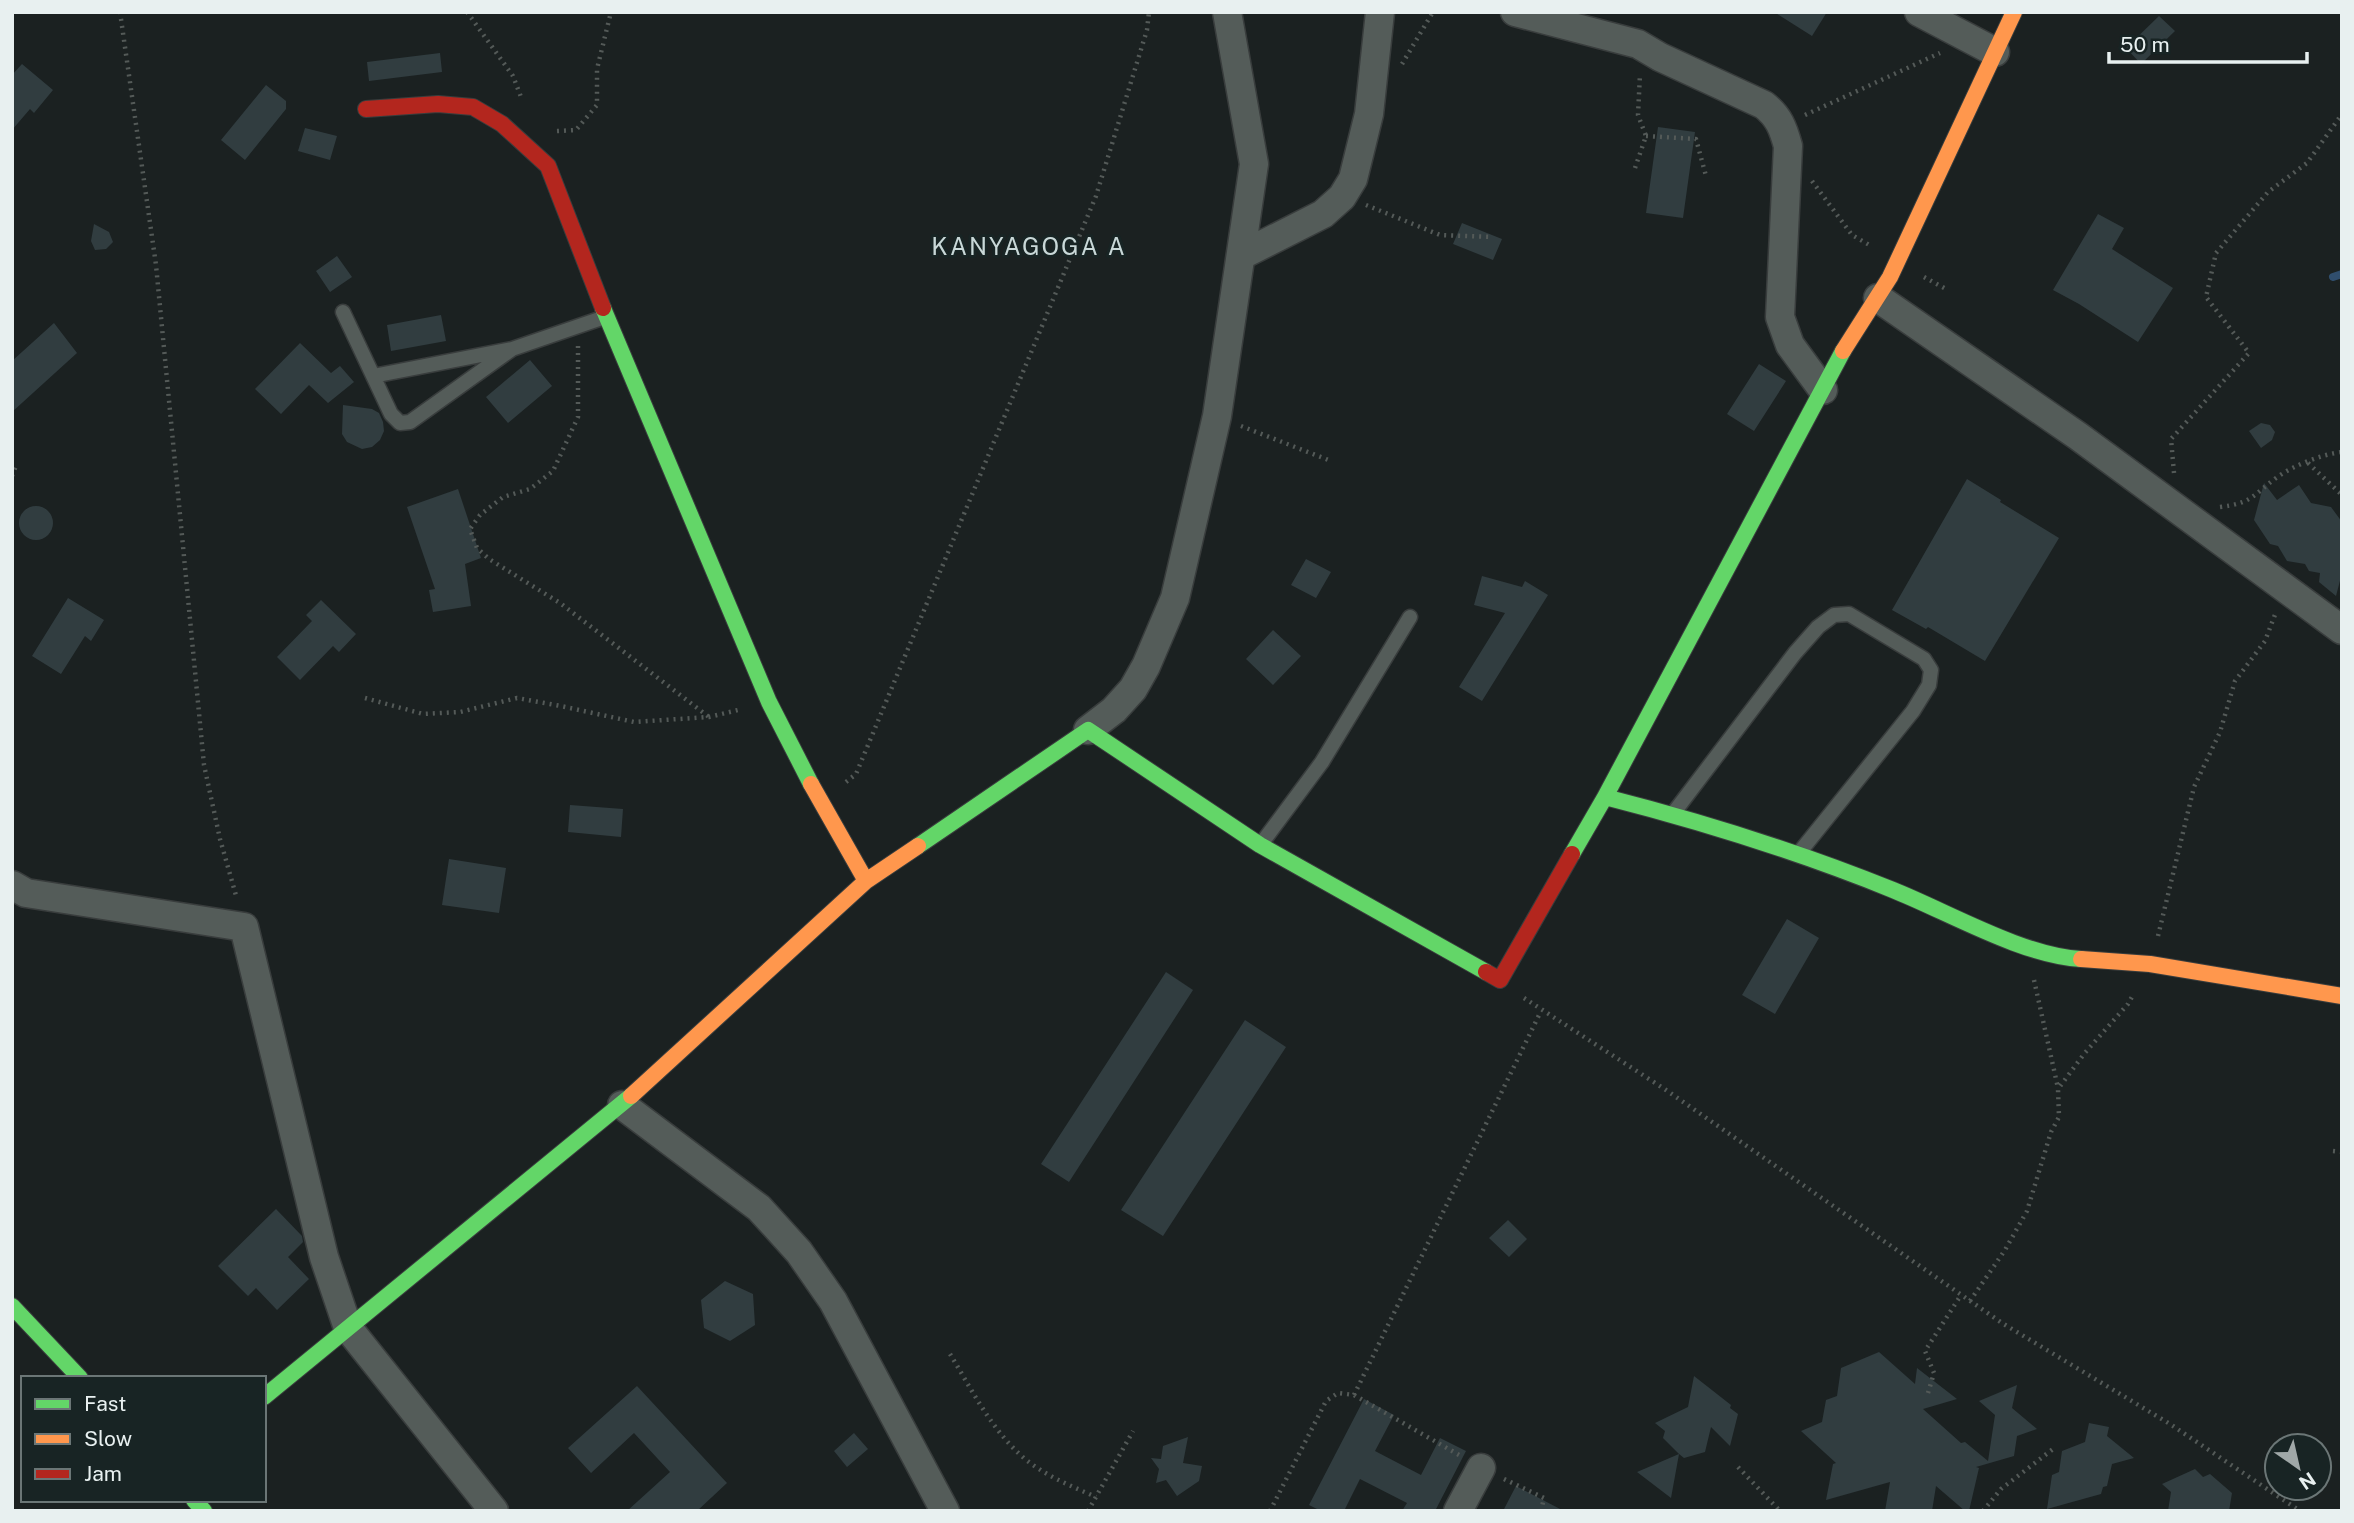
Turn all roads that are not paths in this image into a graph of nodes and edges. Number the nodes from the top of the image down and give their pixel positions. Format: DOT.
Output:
graph roads {
  1 [pos="1227,12"];
  2 [pos="1380,12"];
  3 [pos="1515,12"];
  4 [pos="1919,12"];
  5 [pos="2014,12"];
  6 [pos="1995,52"];
  7 [pos="366,109"];
  8 [pos="1242,255"];
  9 [pos="1878,298"];
  10 [pos="344,313"];
  11 [pos="606,316"];
  12 [pos="512,349"];
  13 [pos="373,376"];
  14 [pos="1823,390"];
  15 [pos="1410,617"];
  16 [pos="2342,630"];
  17 [pos="1088,730"];
  18 [pos="1605,797"];
  19 [pos="1672,814"];
  20 [pos="1260,845"];
  21 [pos="1799,854"];
  22 [pos="866,881"];
  23 [pos="12,885"];
  24 [pos="2342,996"];
  25 [pos="622,1105"];
  26 [pos="12,1306"];
  27 [pos="348,1328"];
  28 [pos="78,1376"];
  29 [pos="266,1395"];
  30 [pos="1482,1468"];
  31 [pos="494,1511"];
  32 [pos="945,1511"];
  33 [pos="1458,1511"];
  1 -- 8 [label="street"];
  2 -- 8 [label="street"];
  3 -- 14 [label="street"];
  4 -- 6 [label="street"];
  5 -- 6 [label="street"];
  6 -- 9 [label="street"];
  7 -- 11 [label="street"];
  8 -- 17 [label="street"];
  9 -- 14 [label="street"];
  9 -- 16 [label="street"];
  10 -- 13 [label="lane"];
  11 -- 12 [label="lane"];
  11 -- 22 [label="street"];
  12 -- 13 [label="lane"];
  12 -- 13 [label="lane"];
  14 -- 18 [label="street"];
  15 -- 20 [label="lane"];
  17 -- 20 [label="street"];
  17 -- 22 [label="street"];
  18 -- 19 [label="street"];
  18 -- 20 [label="street"];
  19 -- 21 [label="street"];
  19 -- 21 [label="lane"];
  21 -- 24 [label="street"];
  22 -- 25 [label="street"];
  23 -- 27 [label="street"];
  25 -- 27 [label="street"];
  25 -- 32 [label="street"];
  26 -- 28 [label="street"];
  27 -- 29 [label="street"];
  27 -- 31 [label="street"];
  30 -- 33 [label="street"];
}
